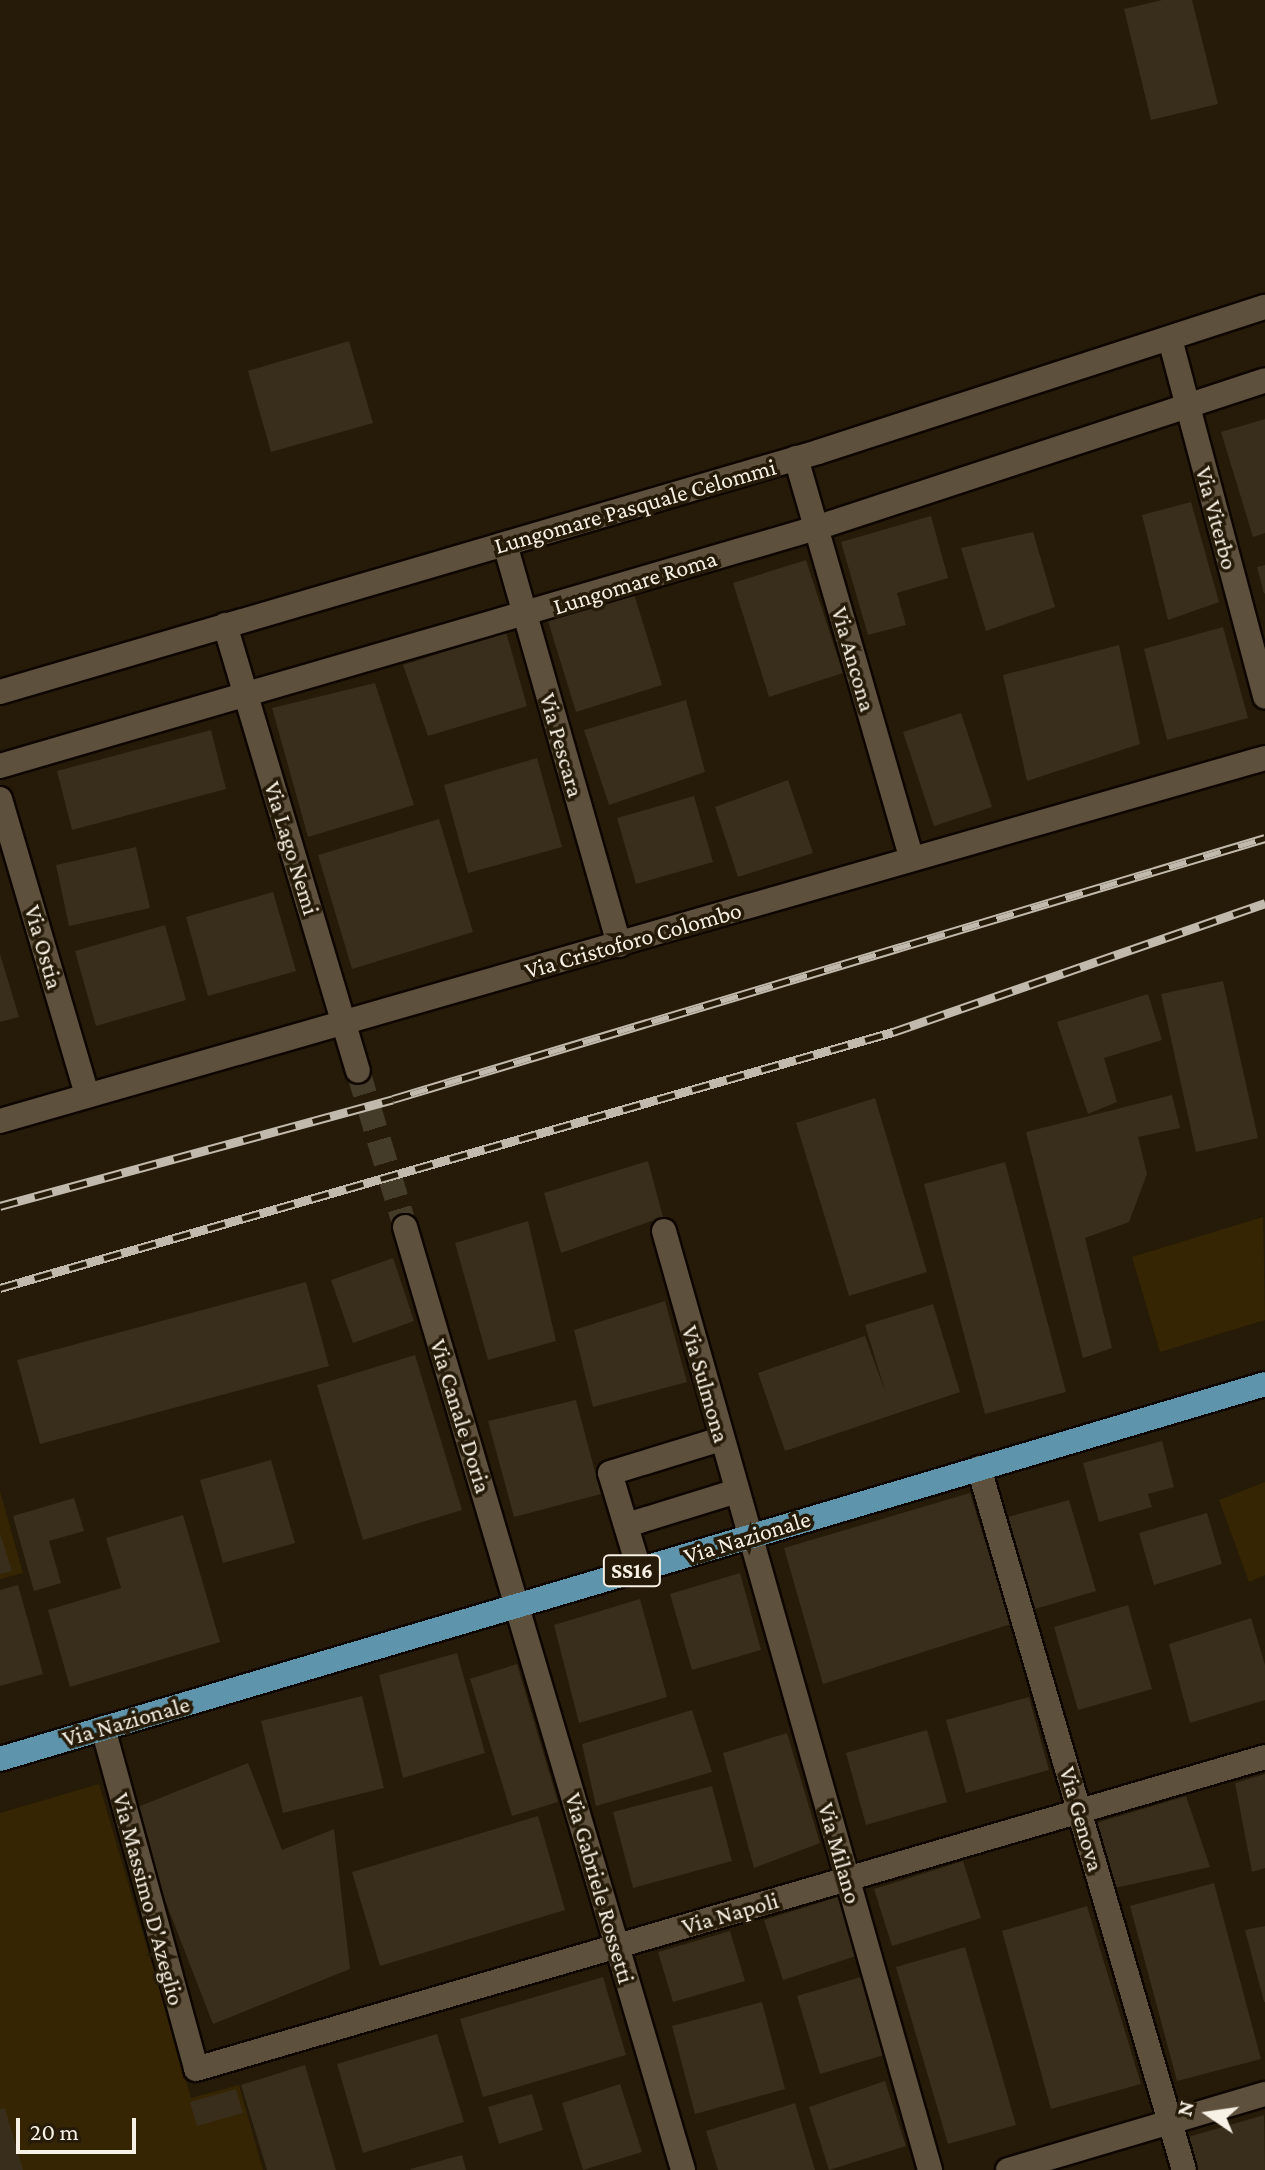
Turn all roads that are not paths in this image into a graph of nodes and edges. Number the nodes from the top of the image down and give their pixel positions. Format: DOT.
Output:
graph roads {
  1 [pos="1265,307"];
  2 [pos="1170,339"];
  3 [pos="1265,380"];
  4 [pos="1188,406"];
  5 [pos="796,458"];
  6 [pos="816,528"];
  7 [pos="505,544"];
  8 [pos="525,614"];
  9 [pos="225,625"];
  10 [pos="0,692"];
  11 [pos="245,694"];
  12 [pos="1265,697"];
  13 [pos="1265,758"];
  14 [pos="0,766"];
  15 [pos="0,799"];
  16 [pos="912,859"];
  17 [pos="619,945"];
  18 [pos="343,1021"];
  19 [pos="358,1071"];
  20 [pos="87,1095"];
  21 [pos="0,1121"];
  22 [pos="405,1227"];
  23 [pos="664,1231"];
  24 [pos="1265,1384"];
  25 [pos="721,1439"];
  26 [pos="979,1468"];
  27 [pos="737,1491"];
  28 [pos="627,1525"];
  29 [pos="749,1536"];
  30 [pos="639,1569"];
  31 [pos="518,1605"];
  32 [pos="103,1728"];
  33 [pos="1265,1757"];
  34 [pos="0,1759"];
  35 [pos="1080,1811"];
  36 [pos="847,1878"];
  37 [pos="617,1946"];
  38 [pos="196,2069"];
  39 [pos="1265,2094"];
  40 [pos="1170,2122"];
  41 [pos="683,2170"];
  42 [pos="930,2170"];
  43 [pos="1008,2170"];
  44 [pos="1184,2170"];
  1 -- 2 [label="street, Lungomare Pasquale Celommi"];
  2 -- 4 [label="street, Via Viterbo"];
  2 -- 5 [label="street, Lungomare Pasquale Celommi"];
  3 -- 4 [label="street, Lungomare Roma"];
  4 -- 6 [label="street, Lungomare Roma"];
  4 -- 12 [label="street, Via Viterbo"];
  5 -- 6 [label="street, Via Ancona"];
  5 -- 7 [label="street, Lungomare Pasquale Celommi"];
  6 -- 8 [label="street, Lungomare Roma"];
  6 -- 16 [label="street, Via Ancona"];
  7 -- 8 [label="street, Via Pescara"];
  7 -- 9 [label="street, Lungomare Pasquale Celommi"];
  8 -- 11 [label="street, Lungomare Roma"];
  8 -- 17 [label="street, Via Pescara"];
  9 -- 10 [label="street, Lungomare Pasquale Celommi"];
  9 -- 11 [label="street, Via Lago Nemi"];
  11 -- 14 [label="street, Lungomare Roma"];
  11 -- 18 [label="street, Via Lago Nemi"];
  13 -- 16 [label="street, Via Cristoforo Colombo"];
  15 -- 20 [label="street, Via Ostia"];
  16 -- 17 [label="street, Via Cristoforo Colombo"];
  17 -- 18 [label="street, Via Cristoforo Colombo"];
  18 -- 19 [label="street, Via Lago Nemi"];
  18 -- 20 [label="street, Via Cristoforo Colombo"];
  20 -- 21 [label="street, Via Cristoforo Colombo"];
  22 -- 31 [label="street, Via Canale Doria"];
  23 -- 25 [label="street, Via Sulmona"];
  24 -- 26 [label="main road, Via Nazionale / SS16"];
  25 -- 27 [label="street, Via Sulmona"];
  25 -- 28 [label="street"];
  26 -- 29 [label="main road, Via Nazionale / SS16"];
  26 -- 35 [label="street, Via Genova"];
  27 -- 28 [label="street"];
  27 -- 29 [label="street, Via Sulmona"];
  28 -- 30 [label="street"];
  29 -- 30 [label="main road, Via Nazionale / SS16"];
  29 -- 36 [label="street, Via Milano"];
  30 -- 31 [label="main road, Via Nazionale / SS16"];
  31 -- 32 [label="main road, Via Nazionale / SS16"];
  31 -- 37 [label="street, Via Gabriele Rossetti"];
  32 -- 34 [label="main road, Via Nazionale / SS16"];
  32 -- 38 [label="street, Via Massimo D'Azeglio"];
  33 -- 35 [label="street, Via Napoli"];
  35 -- 36 [label="street, Via Napoli"];
  35 -- 40 [label="street, Via Genova"];
  36 -- 37 [label="street, Via Napoli"];
  36 -- 42 [label="street, Via Milano"];
  37 -- 38 [label="street, Via Napoli"];
  37 -- 41 [label="street, Via Gabriele Rossetti"];
  39 -- 40 [label="street"];
  40 -- 43 [label="street"];
  40 -- 44 [label="street, Via Genova"];
}
